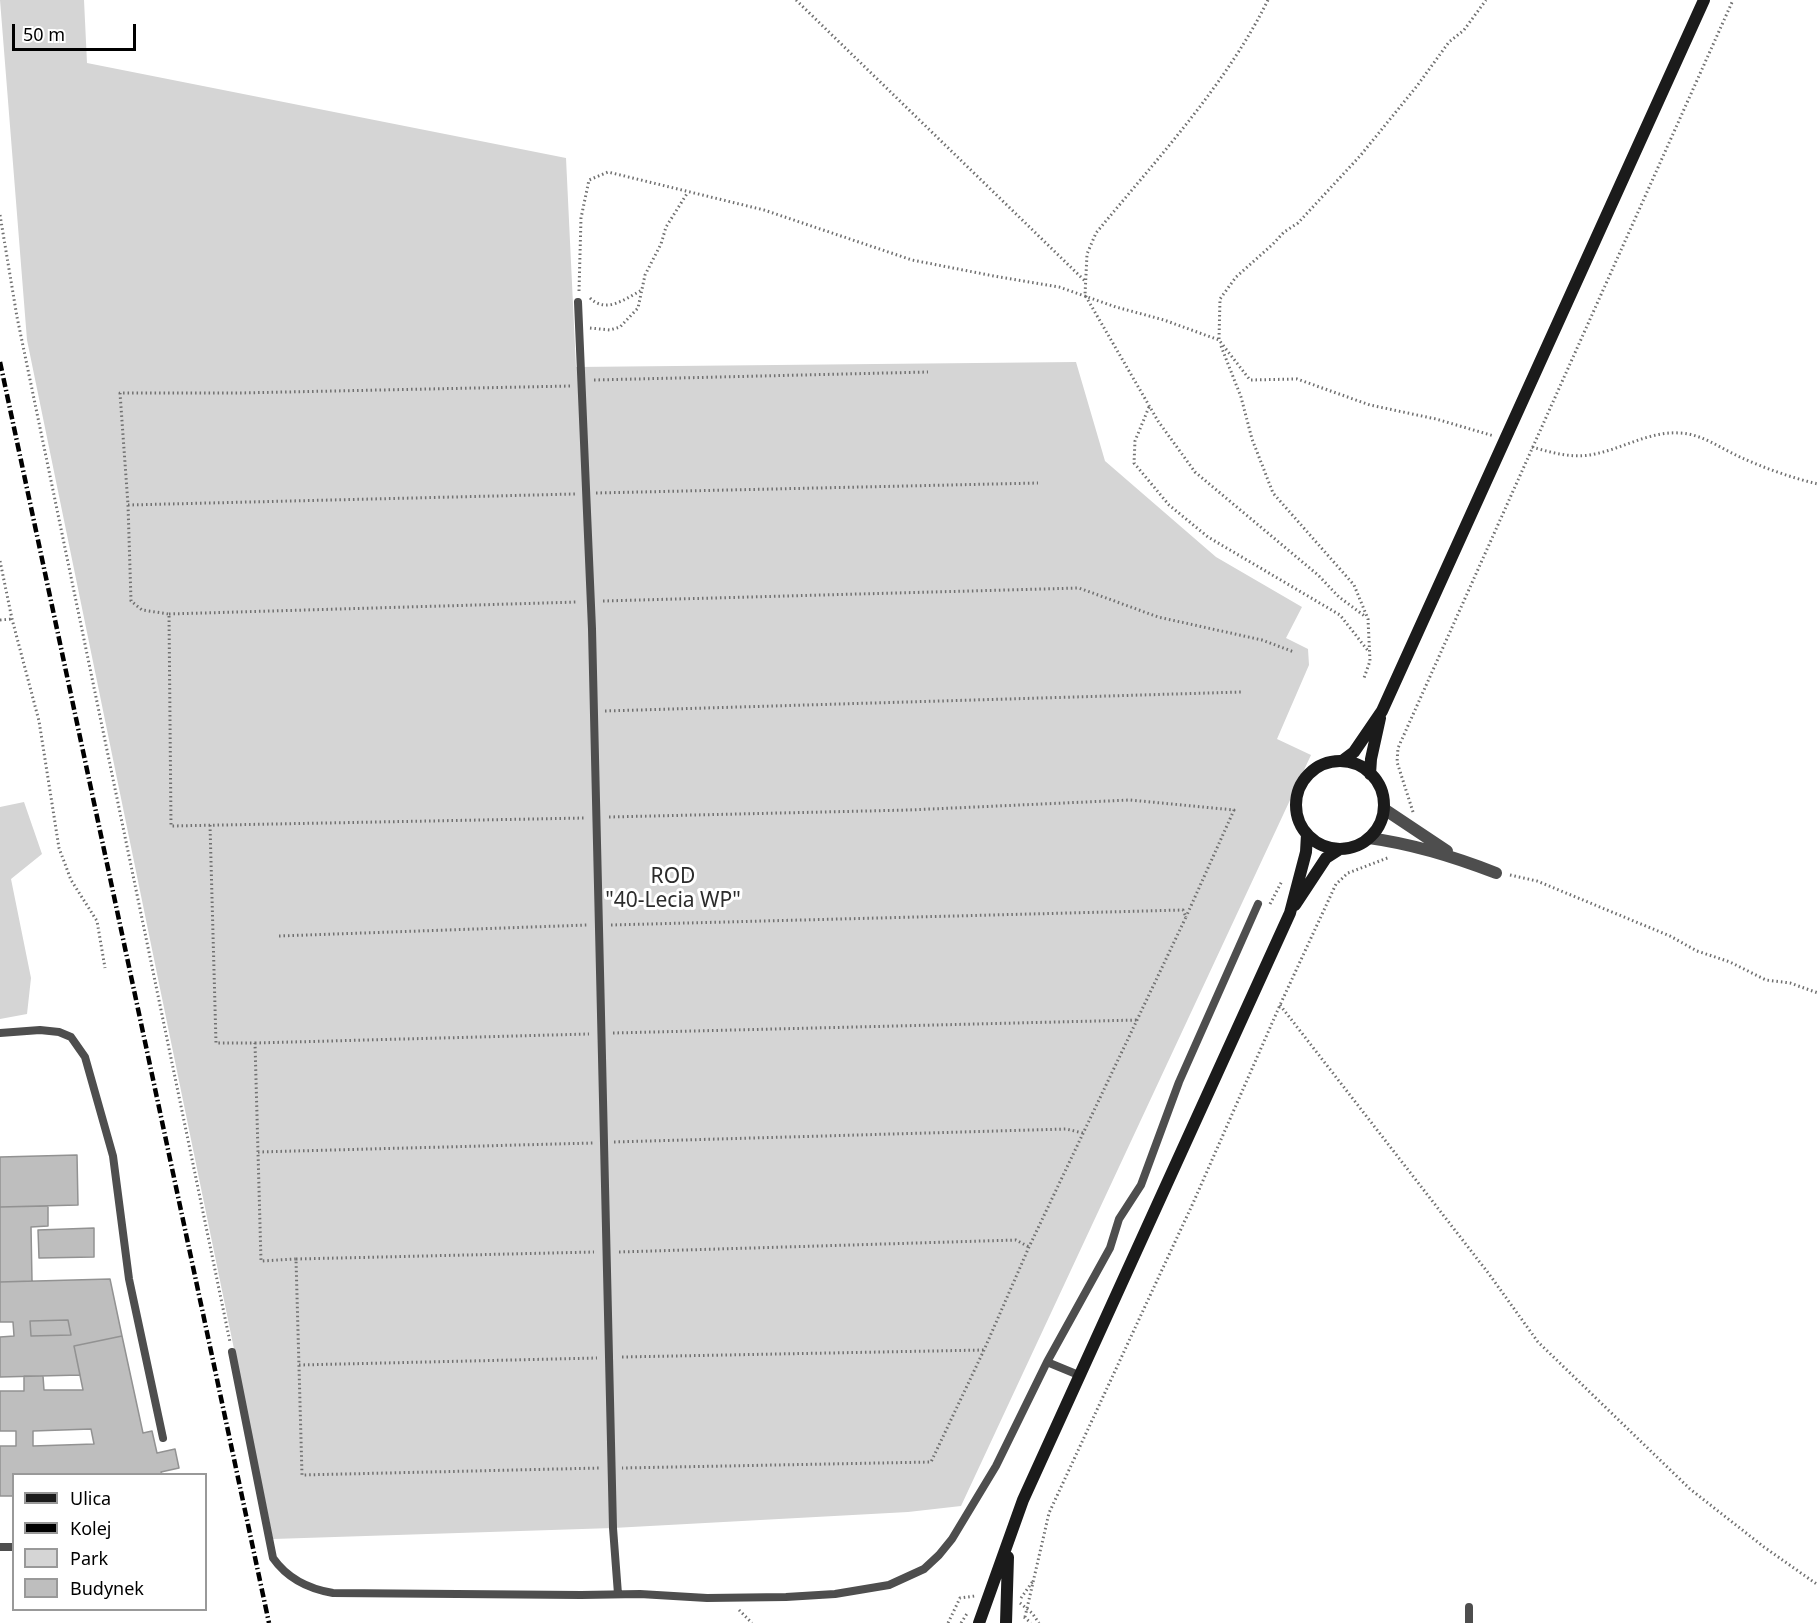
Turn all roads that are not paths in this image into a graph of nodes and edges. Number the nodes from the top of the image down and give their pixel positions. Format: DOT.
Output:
graph roads {
  1 [pos="1704,0"];
  2 [pos="578,302"];
  3 [pos="1382,711"];
  4 [pos="1342,761"];
  5 [pos="1370,774"];
  6 [pos="1384,808"];
  7 [pos="1307,834"];
  8 [pos="1370,837"];
  9 [pos="1340,849"];
  10 [pos="1458,858"];
  11 [pos="1496,873"];
  12 [pos="1258,904"];
  13 [pos="1290,913"];
  14 [pos="0,1033"];
  15 [pos="232,1352"];
  16 [pos="1047,1362"];
  17 [pos="1081,1376"];
  18 [pos="164,1438"];
  19 [pos="1009,1544"];
  20 [pos="618,1594"];
  21 [pos="1469,1607"];
  22 [pos="979,1623"];
  23 [pos="1006,1623"];
  24 [pos="1469,1623"];
  1 -- 3 [label="street"];
  2 -- 20 [label="lane"];
  3 -- 4 [label="street"];
  3 -- 5 [label="street"];
  4 -- 5 [label="street"];
  4 -- 7 [label="street"];
  5 -- 6 [label="street"];
  6 -- 8 [label="street"];
  6 -- 10 [label="street"];
  7 -- 9 [label="street"];
  7 -- 13 [label="street"];
  8 -- 9 [label="street"];
  8 -- 10 [label="street"];
  9 -- 13 [label="street"];
  10 -- 11 [label="street"];
  12 -- 16 [label="lane"];
  13 -- 17 [label="street"];
  14 -- 18 [label="lane"];
  15 -- 20 [label="lane"];
  16 -- 17 [label="lane"];
  16 -- 20 [label="lane"];
  17 -- 19 [label="street"];
  19 -- 22 [label="street"];
  19 -- 23 [label="street"];
  21 -- 24 [label="lane"];
}
